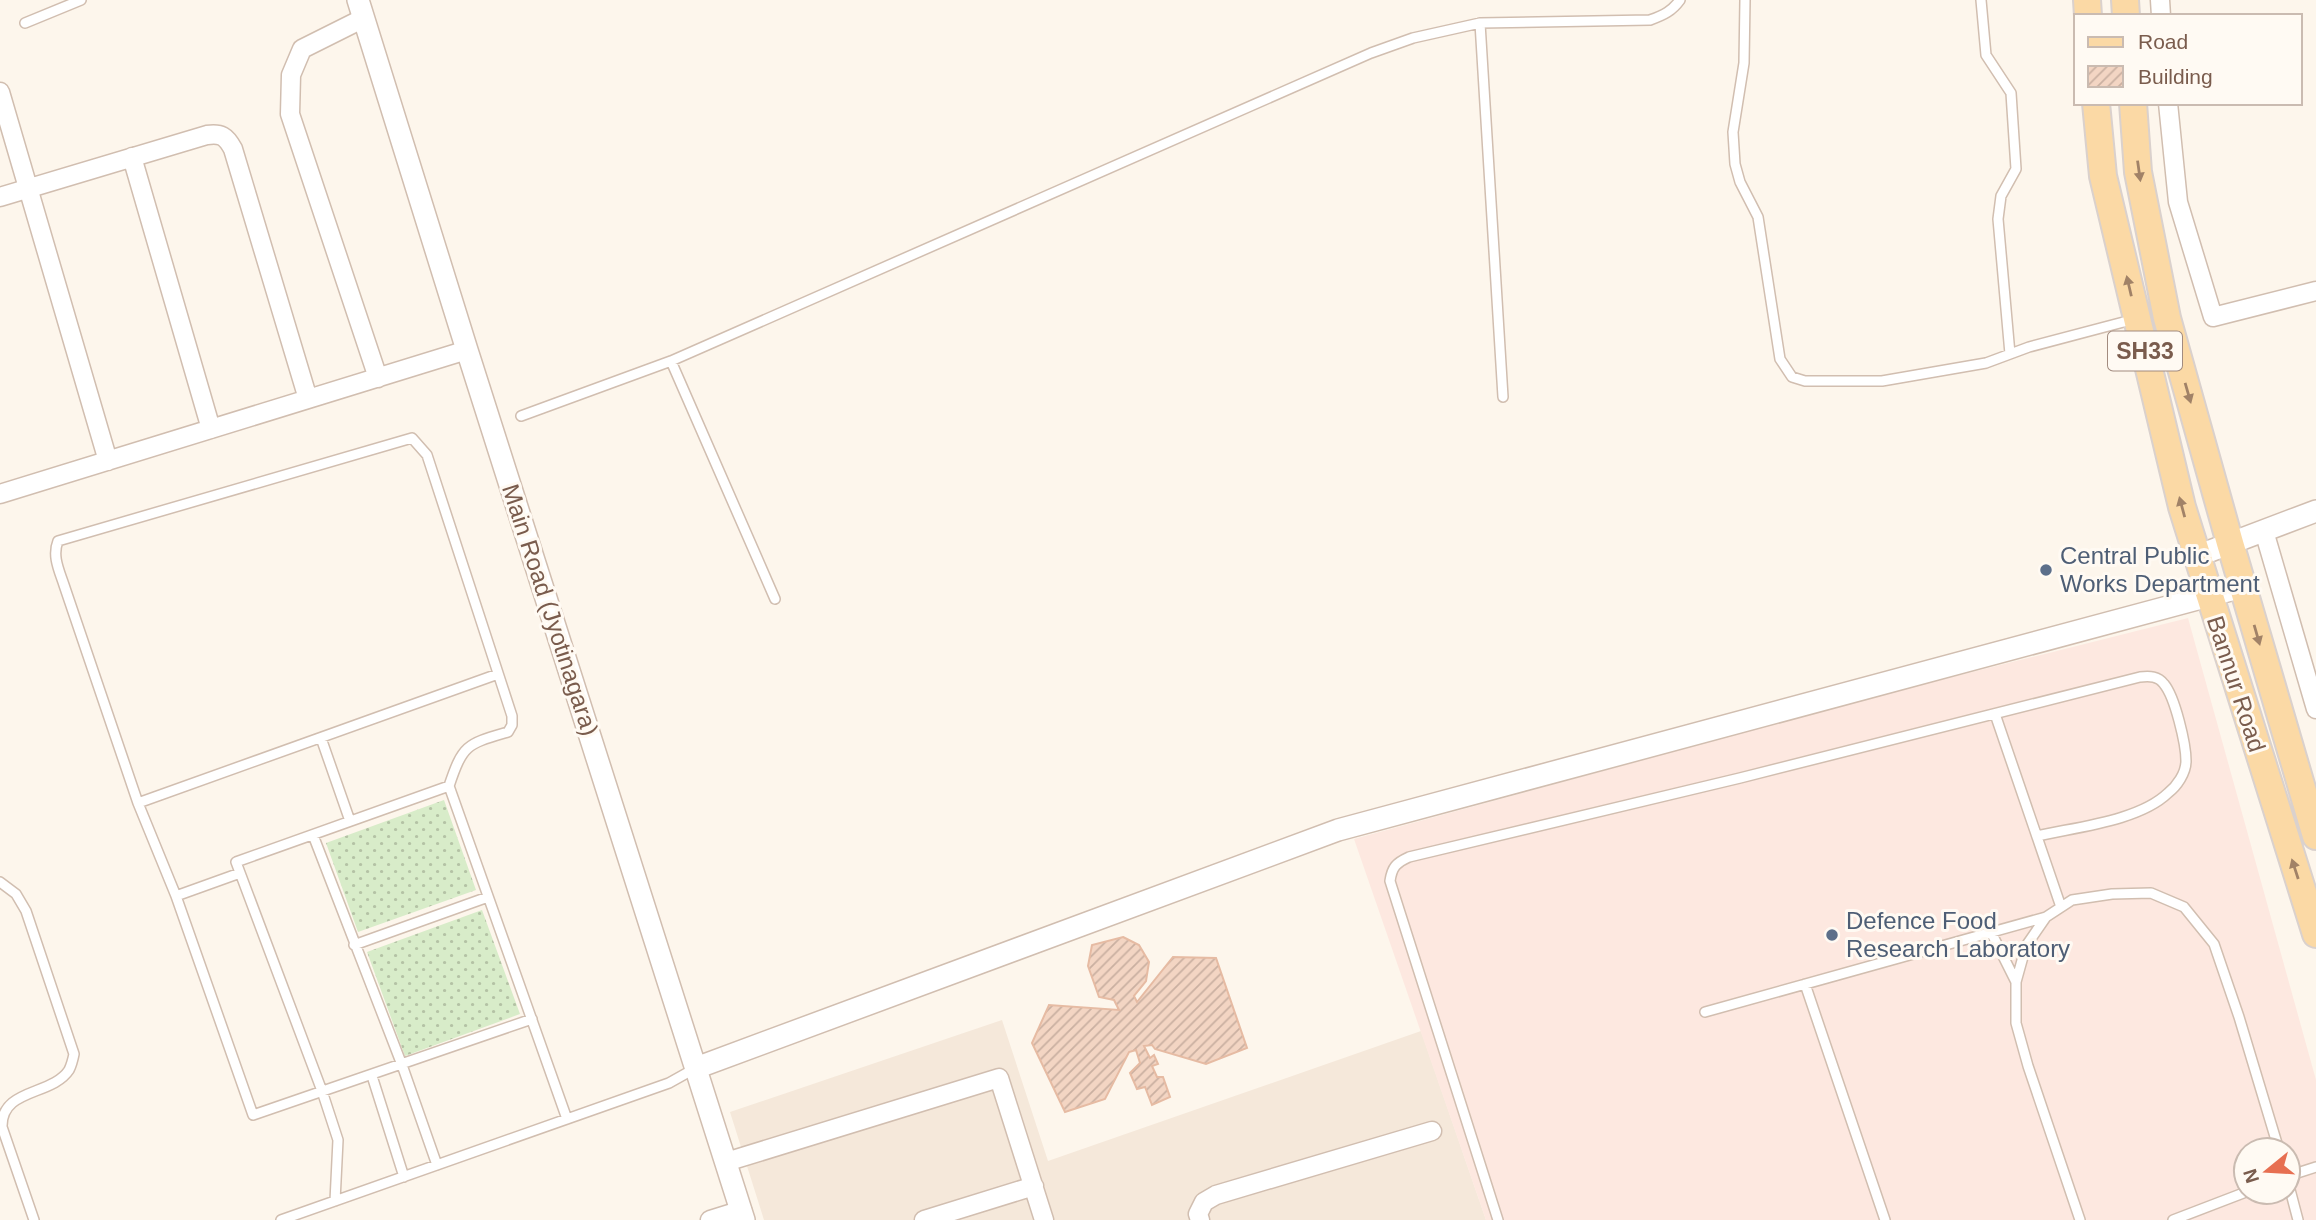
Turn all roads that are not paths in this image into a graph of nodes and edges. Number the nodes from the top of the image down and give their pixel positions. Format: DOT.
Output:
graph roads {
  1 [pos="80,0"];
  2 [pos="1681,0"];
  3 [pos="1745,0"];
  4 [pos="1981,0"];
  5 [pos="361,9"];
  6 [pos="25,23"];
  7 [pos="1480,23"];
  8 [pos="0,92"];
  9 [pos="2096,105"];
  10 [pos="2133,105"];
  11 [pos="2168,105"];
  12 [pos="132,157"];
  13 [pos="30,189"];
  14 [pos="0,198"];
  15 [pos="2316,291"];
  16 [pos="2137,319"];
  17 [pos="467,350"];
  18 [pos="2010,354"];
  19 [pos="671,361"];
  20 [pos="378,378"];
  21 [pos="1503,397"];
  22 [pos="308,398"];
  23 [pos="521,416"];
  24 [pos="211,429"];
  25 [pos="108,461"];
  26 [pos="0,494"];
  27 [pos="2316,510"];
  28 [pos="2264,531"];
  29 [pos="2230,544"];
  30 [pos="2197,556"];
  31 [pos="2242,587"];
  32 [pos="2208,596"];
  33 [pos="775,599"];
  34 [pos="498,674"];
  35 [pos="2316,709"];
  36 [pos="1995,714"];
  37 [pos="321,738"];
  38 [pos="449,786"];
  39 [pos="138,803"];
  40 [pos="350,821"];
  41 [pos="313,835"];
  42 [pos="2037,836"];
  43 [pos="2316,836"];
  44 [pos="240,873"];
  45 [pos="0,882"];
  46 [pos="176,896"];
  47 [pos="488,897"];
  48 [pos="2061,907"];
  49 [pos="2046,917"];
  50 [pos="1992,932"];
  51 [pos="2316,934"];
  52 [pos="354,945"];
  53 [pos="2016,982"];
  54 [pos="1805,984"];
  55 [pos="1705,1012"];
  56 [pos="532,1019"];
  57 [pos="402,1065"];
  58 [pos="696,1068"];
  59 [pos="372,1076"];
  60 [pos="322,1091"];
  61 [pos="567,1119"];
  62 [pos="1432,1131"];
  63 [pos="2274,1136"];
  64 [pos="726,1161"];
  65 [pos="437,1165"];
  66 [pos="404,1177"];
  67 [pos="1034,1186"];
  68 [pos="2232,1197"];
  69 [pos="335,1201"];
  70 [pos="743,1215"];
  71 [pos="304,1216"];
  72 [pos="34,1220"];
  73 [pos="281,1220"];
  74 [pos="709,1220"];
  75 [pos="924,1220"];
  76 [pos="1044,1220"];
  77 [pos="1200,1220"];
  78 [pos="1498,1220"];
  79 [pos="1885,1220"];
  80 [pos="2080,1220"];
  81 [pos="2173,1220"];
  1 -- 6 [label="lane"];
  2 -- 7 [label="lane"];
  3 -- 18 [label="lane"];
  4 -- 18 [label="lane"];
  5 -- 17 [label="street, Main Road (Jyotinagara)"];
  5 -- 20 [label="street"];
  7 -- 19 [label="lane"];
  7 -- 21 [label="lane"];
  8 -- 13 [label="street"];
  16 -- 9 [label="main road, Bannur Road / SH33, one-way"];
  10 -- 29 [label="main road, one-way"];
  11 -- 15 [label="street"];
  12 -- 13 [label="street"];
  12 -- 22 [label="street"];
  12 -- 24 [label="street"];
  13 -- 14 [label="street"];
  13 -- 25 [label="street"];
  16 -- 18 [label="lane"];
  30 -- 16 [label="main road, Bannur Road / SH33, one-way"];
  17 -- 20 [label="street"];
  17 -- 58 [label="street, Main Road (Jyotinagara)"];
  19 -- 23 [label="lane"];
  19 -- 33 [label="lane"];
  20 -- 22 [label="street"];
  22 -- 24 [label="street"];
  24 -- 25 [label="street"];
  25 -- 26 [label="street"];
  27 -- 28 [label="street"];
  28 -- 29 [label="street"];
  28 -- 35 [label="street"];
  29 -- 30 [label="street"];
  29 -- 31 [label="main road"];
  30 -- 32 [label="main road, Bannur Road / SH33"];
  31 -- 32 [label="street"];
  31 -- 43 [label="main road, one-way"];
  51 -- 32 [label="main road, Bannur Road / SH33, one-way"];
  32 -- 58 [label="street"];
  34 -- 37 [label="lane"];
  34 -- 38 [label="lane"];
  34 -- 39 [label="lane"];
  36 -- 42 [label="lane"];
  36 -- 42 [label="lane"];
  36 -- 78 [label="lane"];
  37 -- 39 [label="lane"];
  37 -- 40 [label="lane"];
  38 -- 40 [label="lane"];
  38 -- 47 [label="lane"];
  39 -- 46 [label="lane"];
  40 -- 41 [label="lane"];
  41 -- 44 [label="lane"];
  41 -- 52 [label="lane"];
  42 -- 48 [label="lane"];
  44 -- 46 [label="lane"];
  44 -- 60 [label="lane"];
  45 -- 72 [label="lane"];
  46 -- 60 [label="lane"];
  47 -- 52 [label="lane"];
  47 -- 56 [label="lane"];
  48 -- 49 [label="lane"];
  48 -- 63 [label="lane"];
  49 -- 50 [label="lane"];
  49 -- 53 [label="lane"];
  50 -- 53 [label="lane"];
  50 -- 54 [label="lane"];
  52 -- 57 [label="lane"];
  53 -- 80 [label="lane"];
  54 -- 55 [label="lane"];
  54 -- 79 [label="lane"];
  56 -- 57 [label="lane"];
  56 -- 61 [label="lane"];
  57 -- 59 [label="lane"];
  57 -- 65 [label="lane"];
  58 -- 61 [label="lane"];
  58 -- 64 [label="street, Main Road (Jyotinagara)"];
  59 -- 60 [label="lane"];
  59 -- 66 [label="lane"];
  60 -- 69 [label="lane"];
  61 -- 65 [label="lane"];
  62 -- 77 [label="street"];
  64 -- 67 [label="street"];
  64 -- 70 [label="street, Main Road (Jyotinagara)"];
  65 -- 66 [label="lane"];
  66 -- 69 [label="lane"];
  67 -- 75 [label="street"];
  67 -- 76 [label="street"];
  68 -- 81 [label="lane"];
  69 -- 71 [label="lane"];
  70 -- 74 [label="street"];
  71 -- 73 [label="lane"];
}
